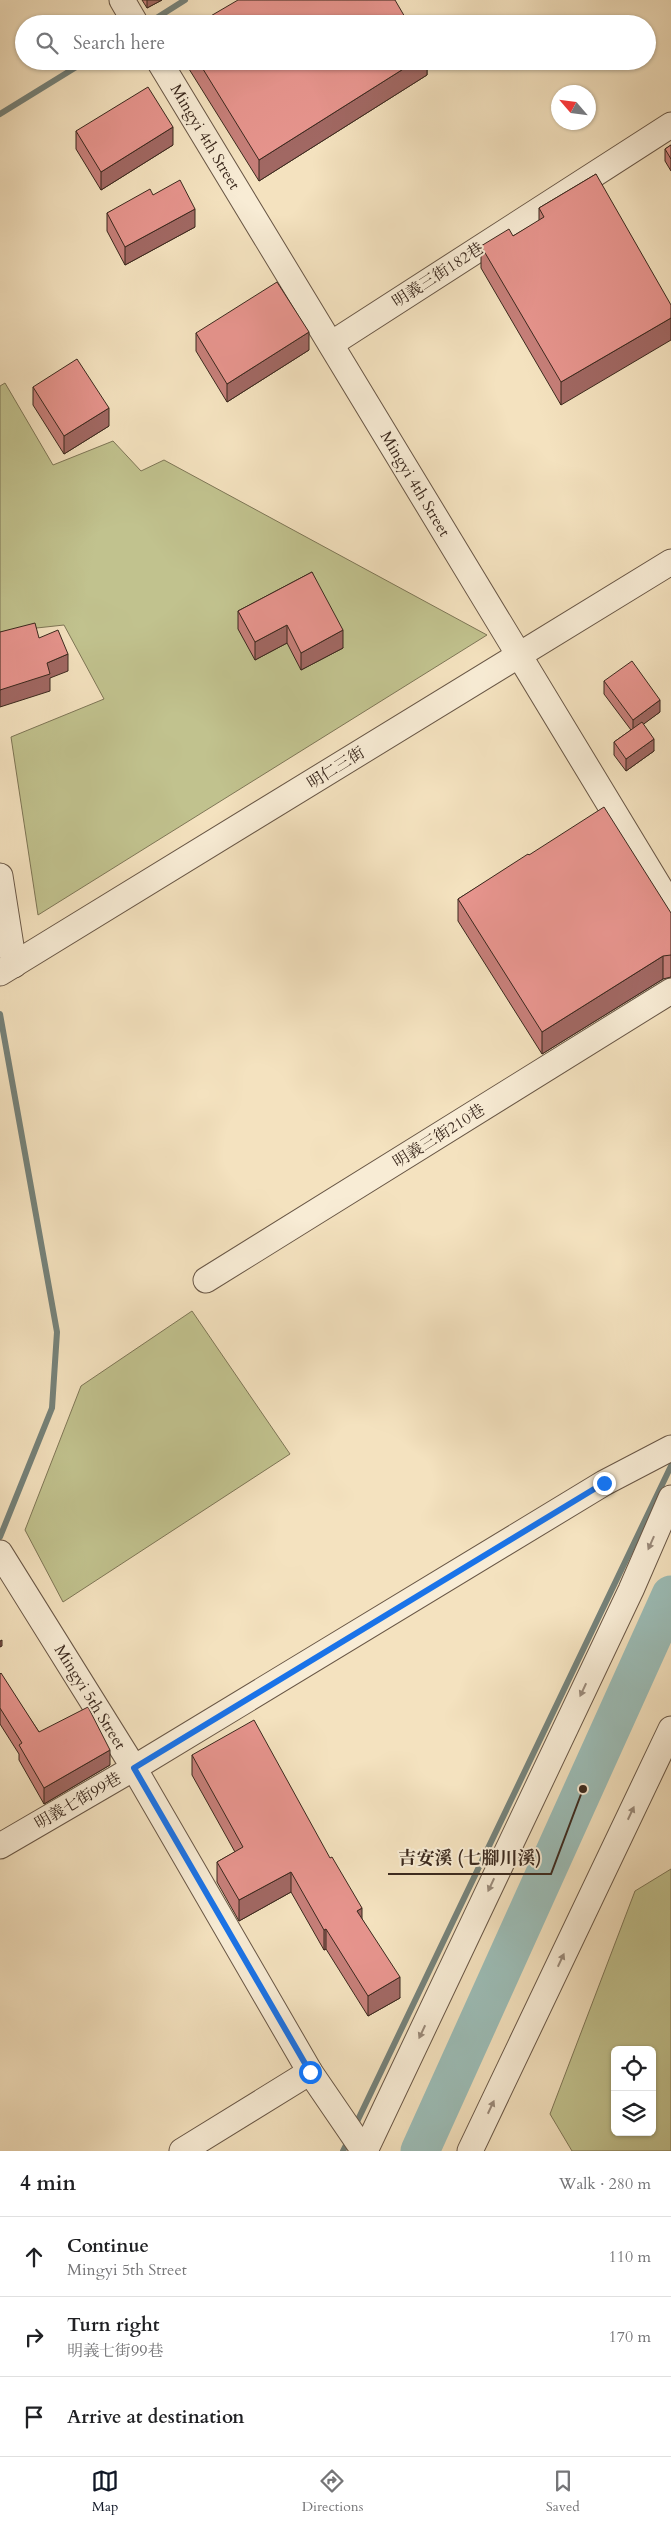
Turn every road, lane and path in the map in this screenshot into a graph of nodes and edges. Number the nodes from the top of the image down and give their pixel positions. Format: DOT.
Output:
graph roads {
  1 [pos="122,0"];
  2 [pos="131,15"];
  3 [pos="164,70"];
  4 [pos="671,125"];
  5 [pos="331,344"];
  6 [pos="671,562"];
  7 [pos="518,656"];
  8 [pos="0,876"];
  9 [pos="671,906"];
  10 [pos="5,970"];
  11 [pos="671,992"];
  12 [pos="206,1280"];
  13 [pos="671,1448"];
  14 [pos="671,1498"];
  15 [pos="0,1553"];
  16 [pos="671,1729"];
  17 [pos="134,1768"];
  18 [pos="0,1846"];
  19 [pos="310,2072"];
  20 [pos="182,2151"];
  21 [pos="365,2151"];
  22 [pos="470,2151"];
  1 -- 2 [label="street"];
  3 -- 5 [label="street, Mingyi 4th Street"];
  4 -- 5 [label="street, 明義三街182巷"];
  5 -- 7 [label="street, Mingyi 4th Street"];
  6 -- 7 [label="street, 明仁三街"];
  7 -- 9 [label="street, Mingyi 4th Street"];
  7 -- 10 [label="street, 明仁三街"];
  8 -- 10 [label="street"];
  11 -- 12 [label="street, 明義三街210巷"];
  13 -- 17 [label="street, 明義七街99巷"];
  14 -- 21 [label="street, one-way"];
  15 -- 17 [label="street, Mingyi 5th Street"];
  22 -- 16 [label="street, one-way"];
  17 -- 18 [label="street, 明義七街99巷"];
  17 -- 19 [label="street, Mingyi 5th Street"];
  19 -- 20 [label="street"];
  19 -- 21 [label="street, Mingyi 5th Street"];
}
